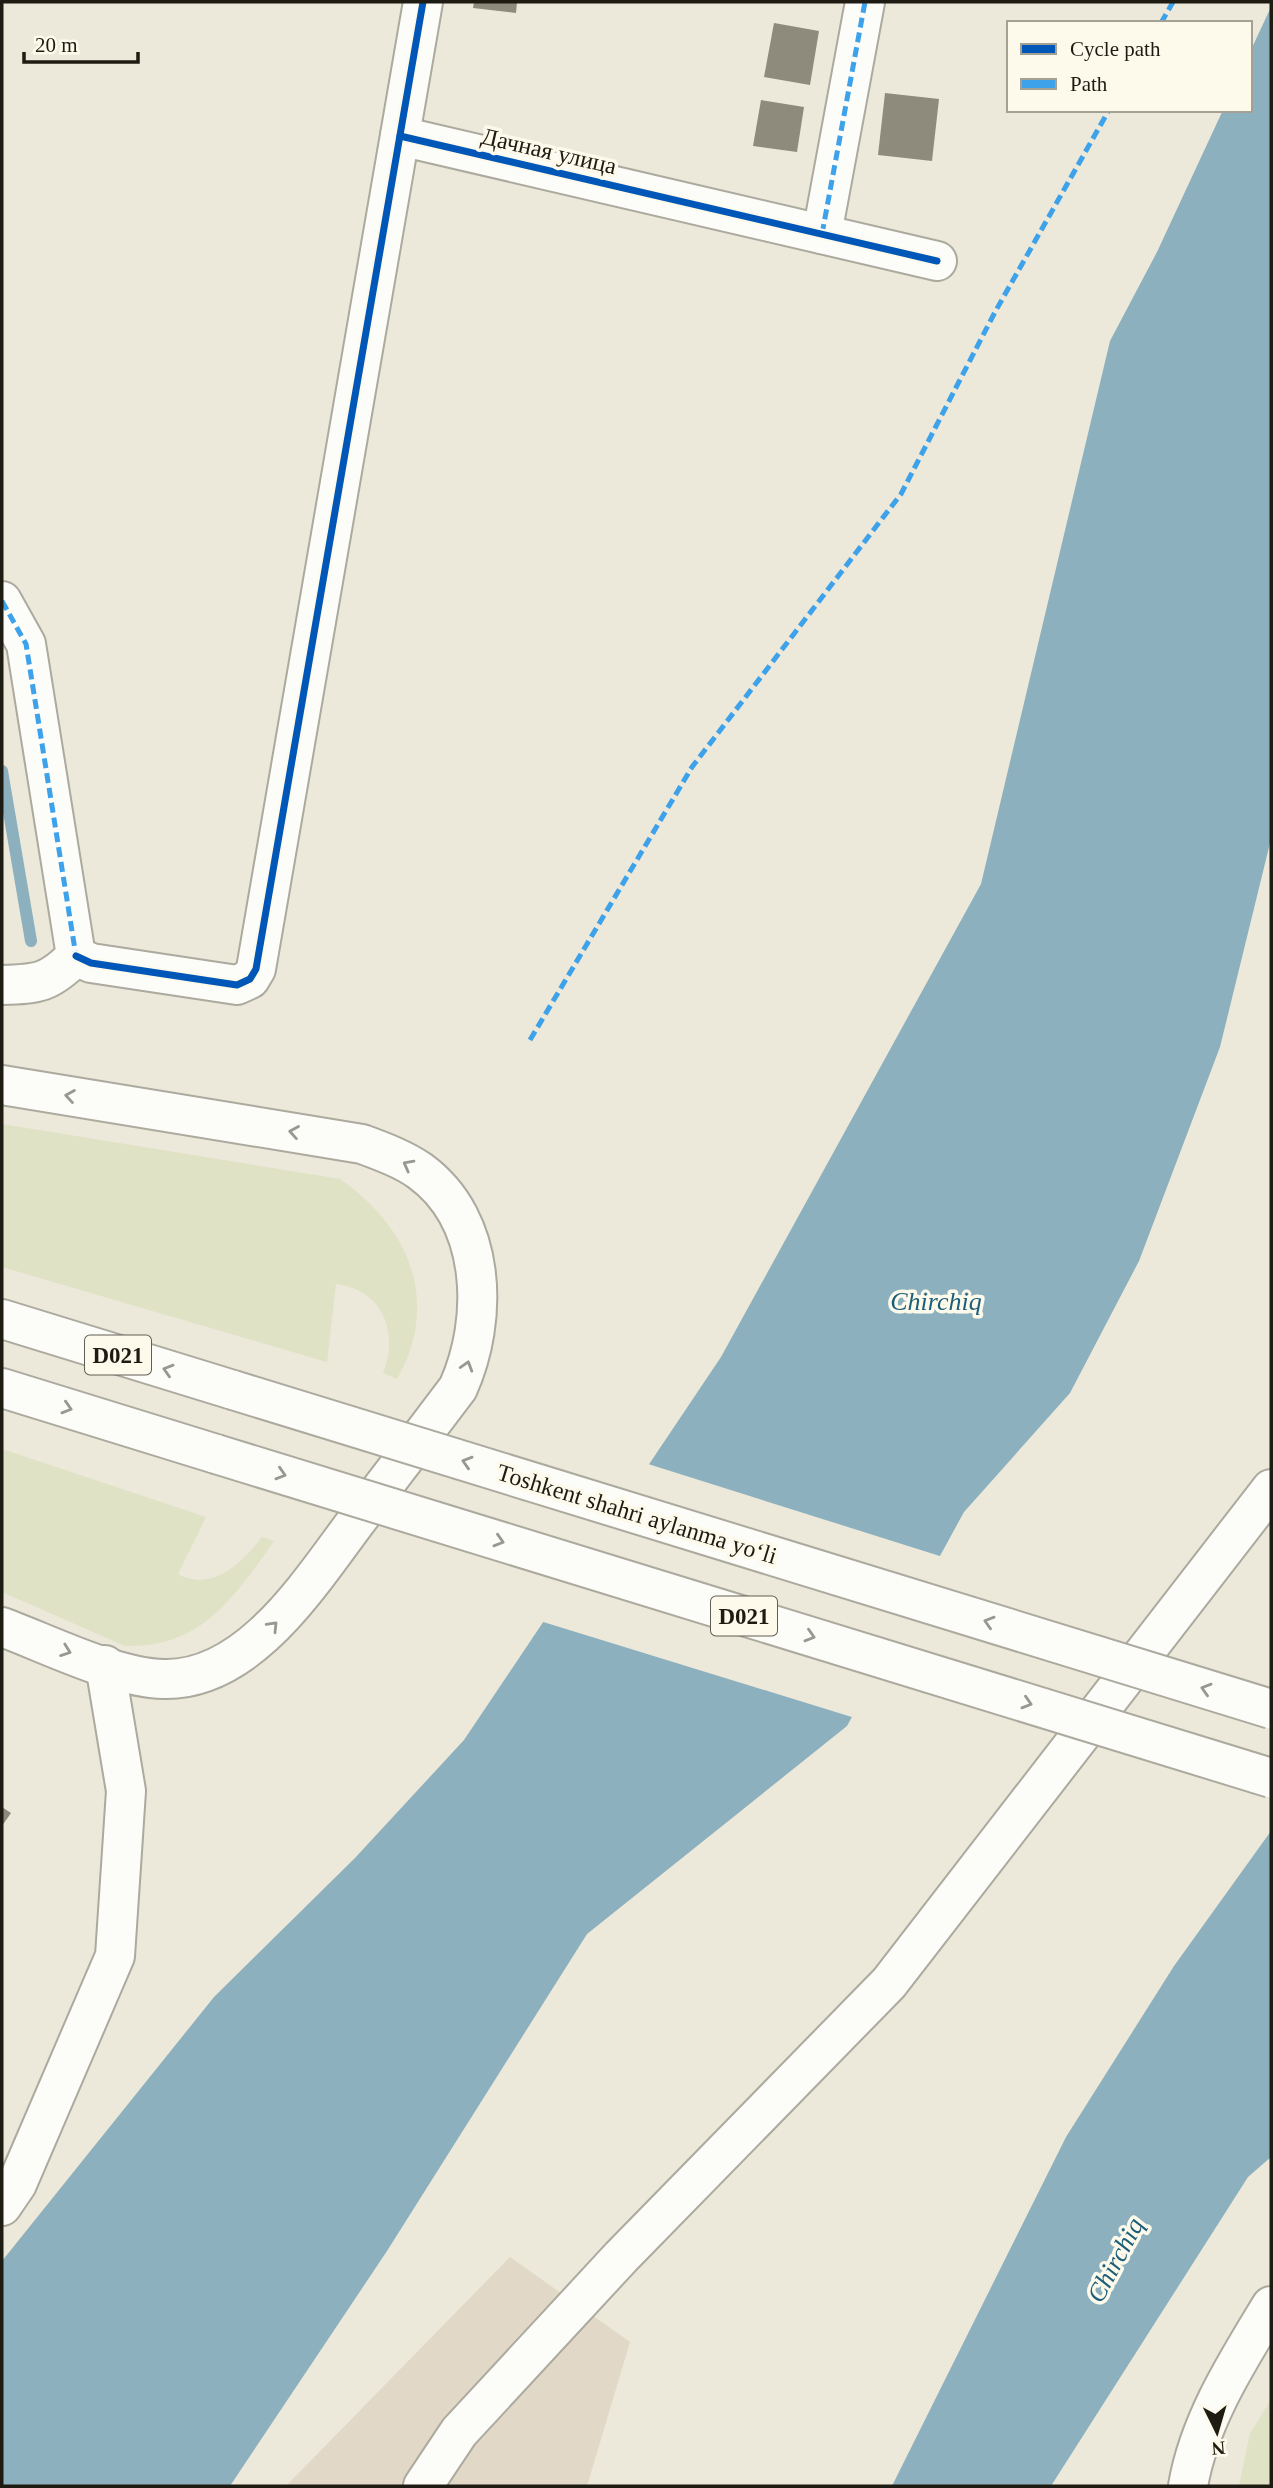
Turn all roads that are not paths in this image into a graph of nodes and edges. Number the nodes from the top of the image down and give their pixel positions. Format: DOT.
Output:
graph roads {
  1 [pos="422,2"];
  2 [pos="865,2"];
  3 [pos="400,136"];
  4 [pos="822,234"];
  5 [pos="937,261"];
  6 [pos="2,601"];
  7 [pos="76,956"];
  8 [pos="2,985"];
  9 [pos="2,1085"];
  10 [pos="2,1319"];
  11 [pos="2,1388"];
  12 [pos="1271,1489"];
  13 [pos="2,1627"];
  14 [pos="105,1665"];
  15 [pos="1271,1709"];
  16 [pos="1271,1778"];
  17 [pos="2,2206"];
  18 [pos="1271,2306"];
  19 [pos="423,2486"];
  20 [pos="1188,2486"];
  1 -- 3 [label="main road"];
  2 -- 4 [label="main road"];
  3 -- 4 [label="main road, Дачная улица"];
  3 -- 7 [label="main road"];
  4 -- 5 [label="main road, Дачная улица"];
  6 -- 7 [label="main road"];
  7 -- 8 [label="main road"];
  14 -- 9 [label="main road, one-way"];
  15 -- 10 [label="main road, Toshkent shahri aylanma yoʻli / D021, one-way, bridge"];
  11 -- 16 [label="main road, D021, one-way, bridge"];
  12 -- 19 [label="main road"];
  13 -- 14 [label="main road, one-way"];
  14 -- 17 [label="main road"];
  18 -- 20 [label="main road"];
}
